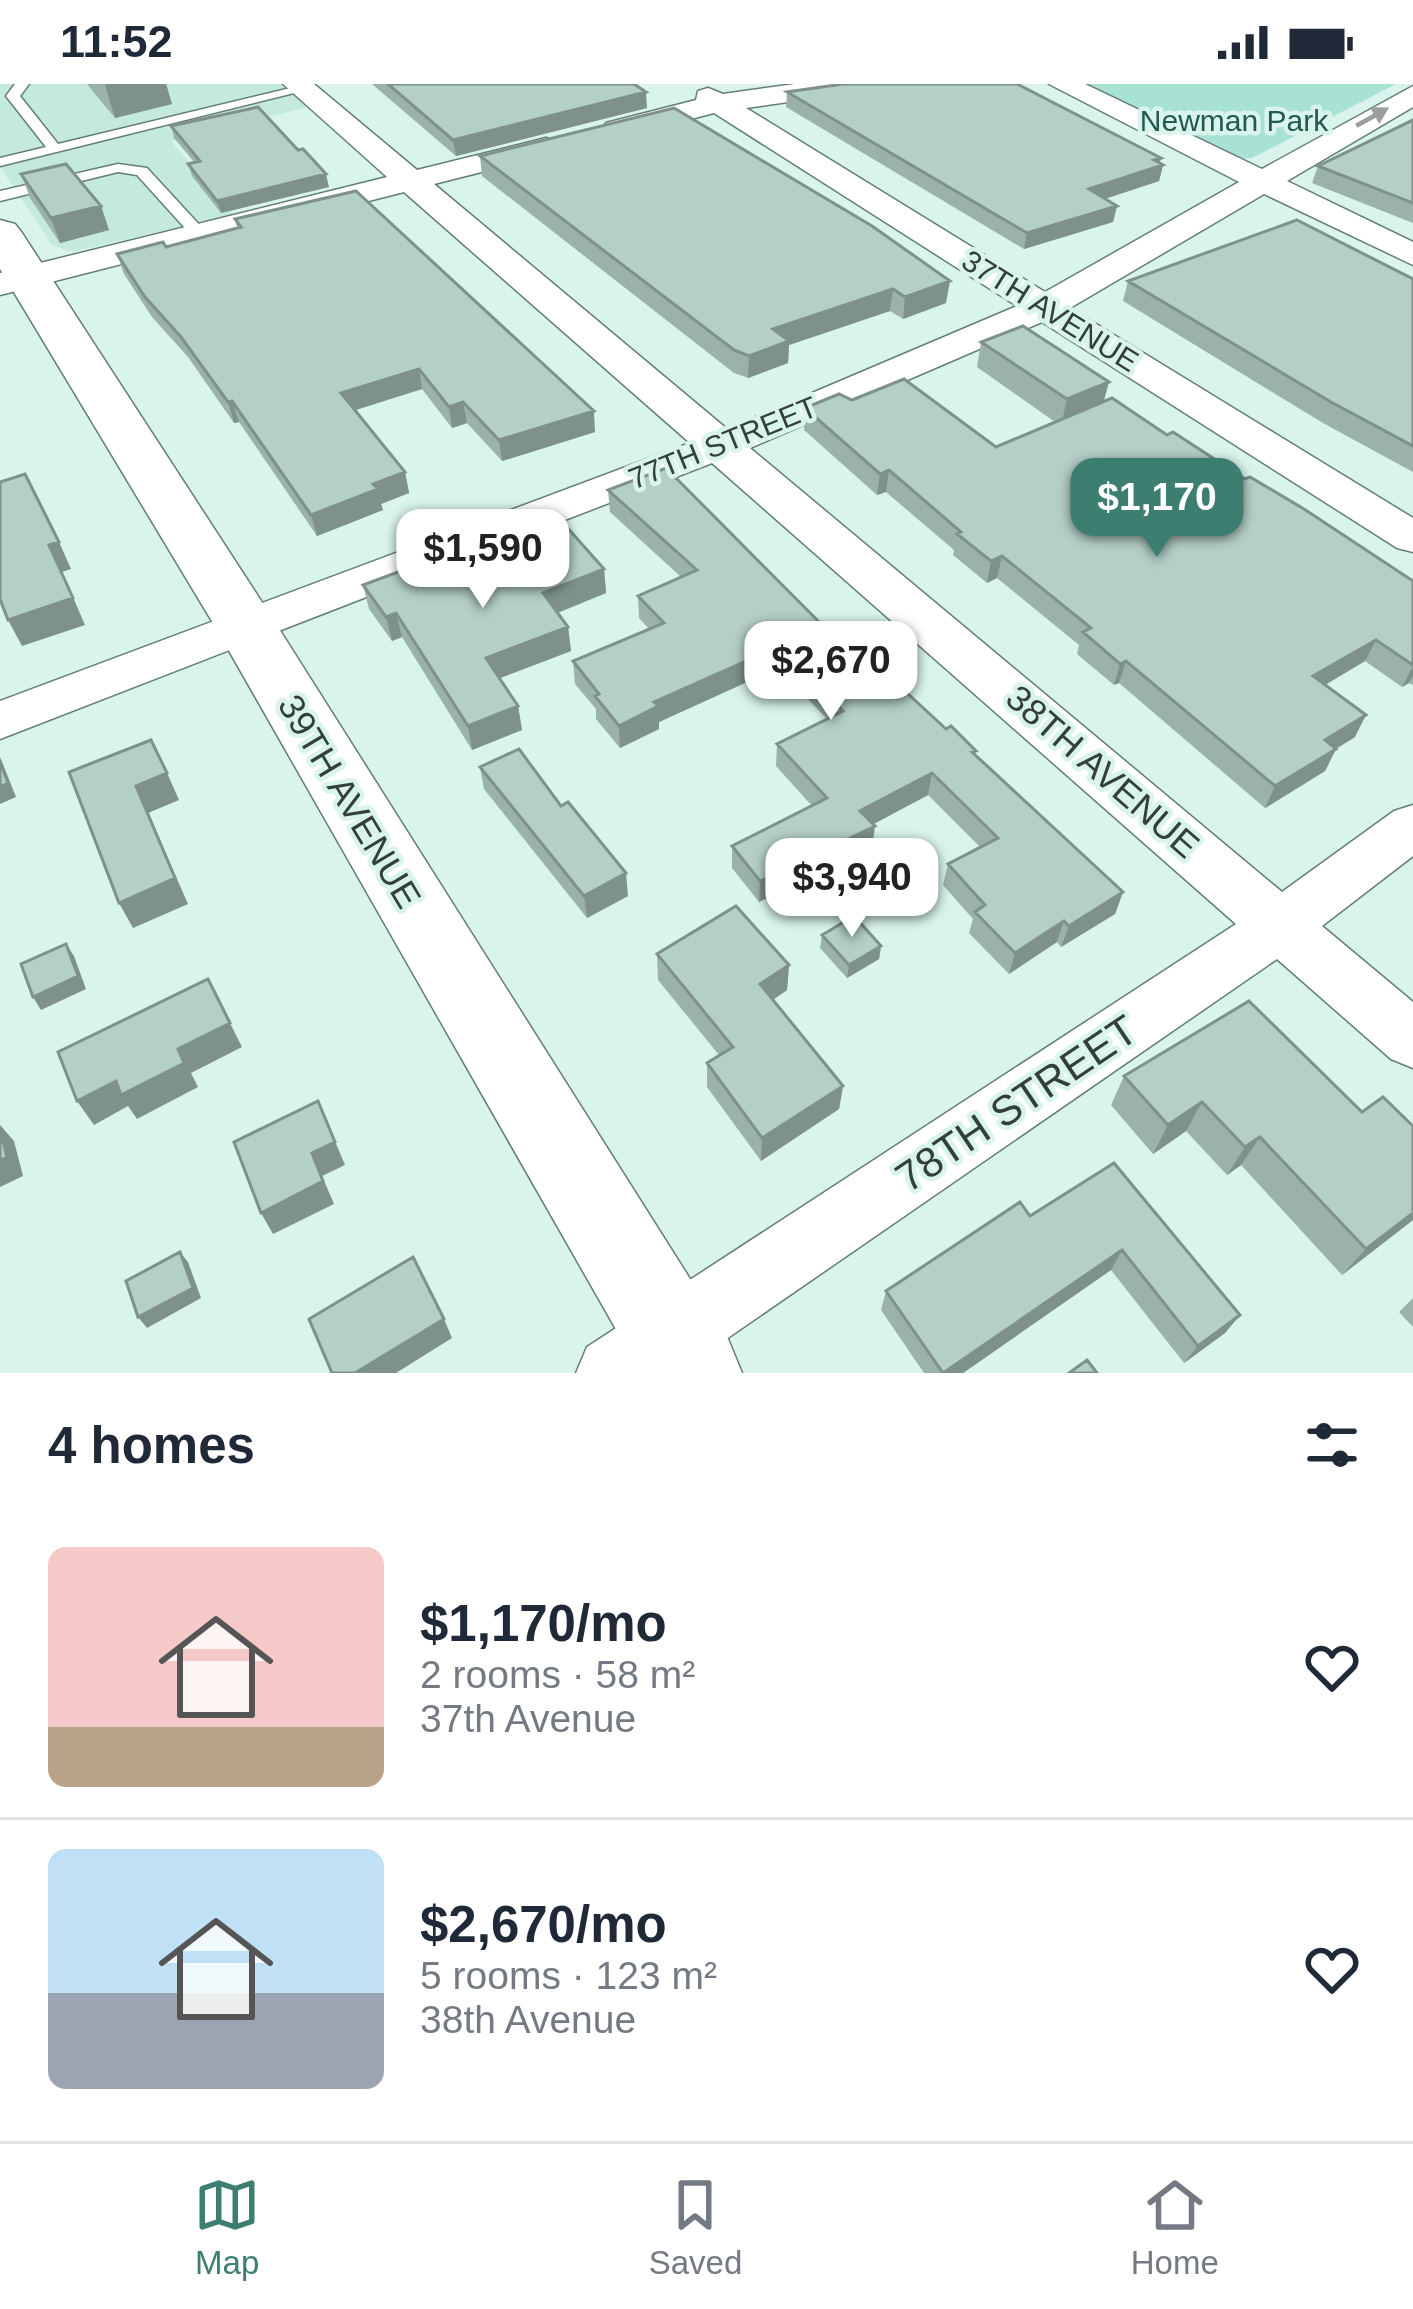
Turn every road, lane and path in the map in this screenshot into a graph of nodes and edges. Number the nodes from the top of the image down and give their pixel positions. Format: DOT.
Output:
graph roads {
  1 [pos="22,84"];
  2 [pos="687,84"];
  3 [pos="858,84"];
  4 [pos="1063,84"];
  5 [pos="300,87"];
  6 [pos="1413,95"];
  7 [pos="719,103"];
  8 [pos="55,149"];
  9 [pos="0,162"];
  10 [pos="1258,181"];
  11 [pos="410,182"];
  12 [pos="0,196"];
  13 [pos="199,234"];
  14 [pos="1413,255"];
  15 [pos="9,264"];
  16 [pos="1044,308"];
  17 [pos="723,446"];
  18 [pos="1413,538"];
  19 [pos="247,628"];
  20 [pos="0,722"];
  21 [pos="1413,826"];
  22 [pos="1282,924"];
  23 [pos="1413,1040"];
  24 [pos="682,1354"];
  25 [pos="613,1373"];
  1 -- 8 [label="lane"];
  2 -- 7 [label="street, 37TH AVENUE"];
  3 -- 7 [label="street"];
  4 -- 10 [label="street"];
  5 -- 8 [label="lane"];
  5 -- 11 [label="street, 38TH AVENUE"];
  10 -- 6 [label="street, 77TH STREET, one-way"];
  7 -- 11 [label="street"];
  7 -- 16 [label="street, 37TH AVENUE"];
  8 -- 9 [label="lane"];
  10 -- 14 [label="street"];
  10 -- 16 [label="street, 77TH STREET"];
  11 -- 13 [label="street"];
  11 -- 17 [label="street, 38TH AVENUE"];
  12 -- 13 [label="lane"];
  13 -- 15 [label="street"];
  15 -- 19 [label="main road, 39TH AVENUE"];
  16 -- 17 [label="street, 77TH STREET"];
  16 -- 18 [label="street, 37TH AVENUE"];
  17 -- 19 [label="street, 77TH STREET"];
  17 -- 22 [label="street, 38TH AVENUE"];
  19 -- 20 [label="street, 77TH STREET"];
  19 -- 24 [label="main road, 39TH AVENUE"];
  21 -- 22 [label="street, 78TH STREET"];
  22 -- 23 [label="street, 38TH AVENUE"];
  22 -- 24 [label="street, 78TH STREET"];
  24 -- 25 [label="street, 78TH STREET"];
}
